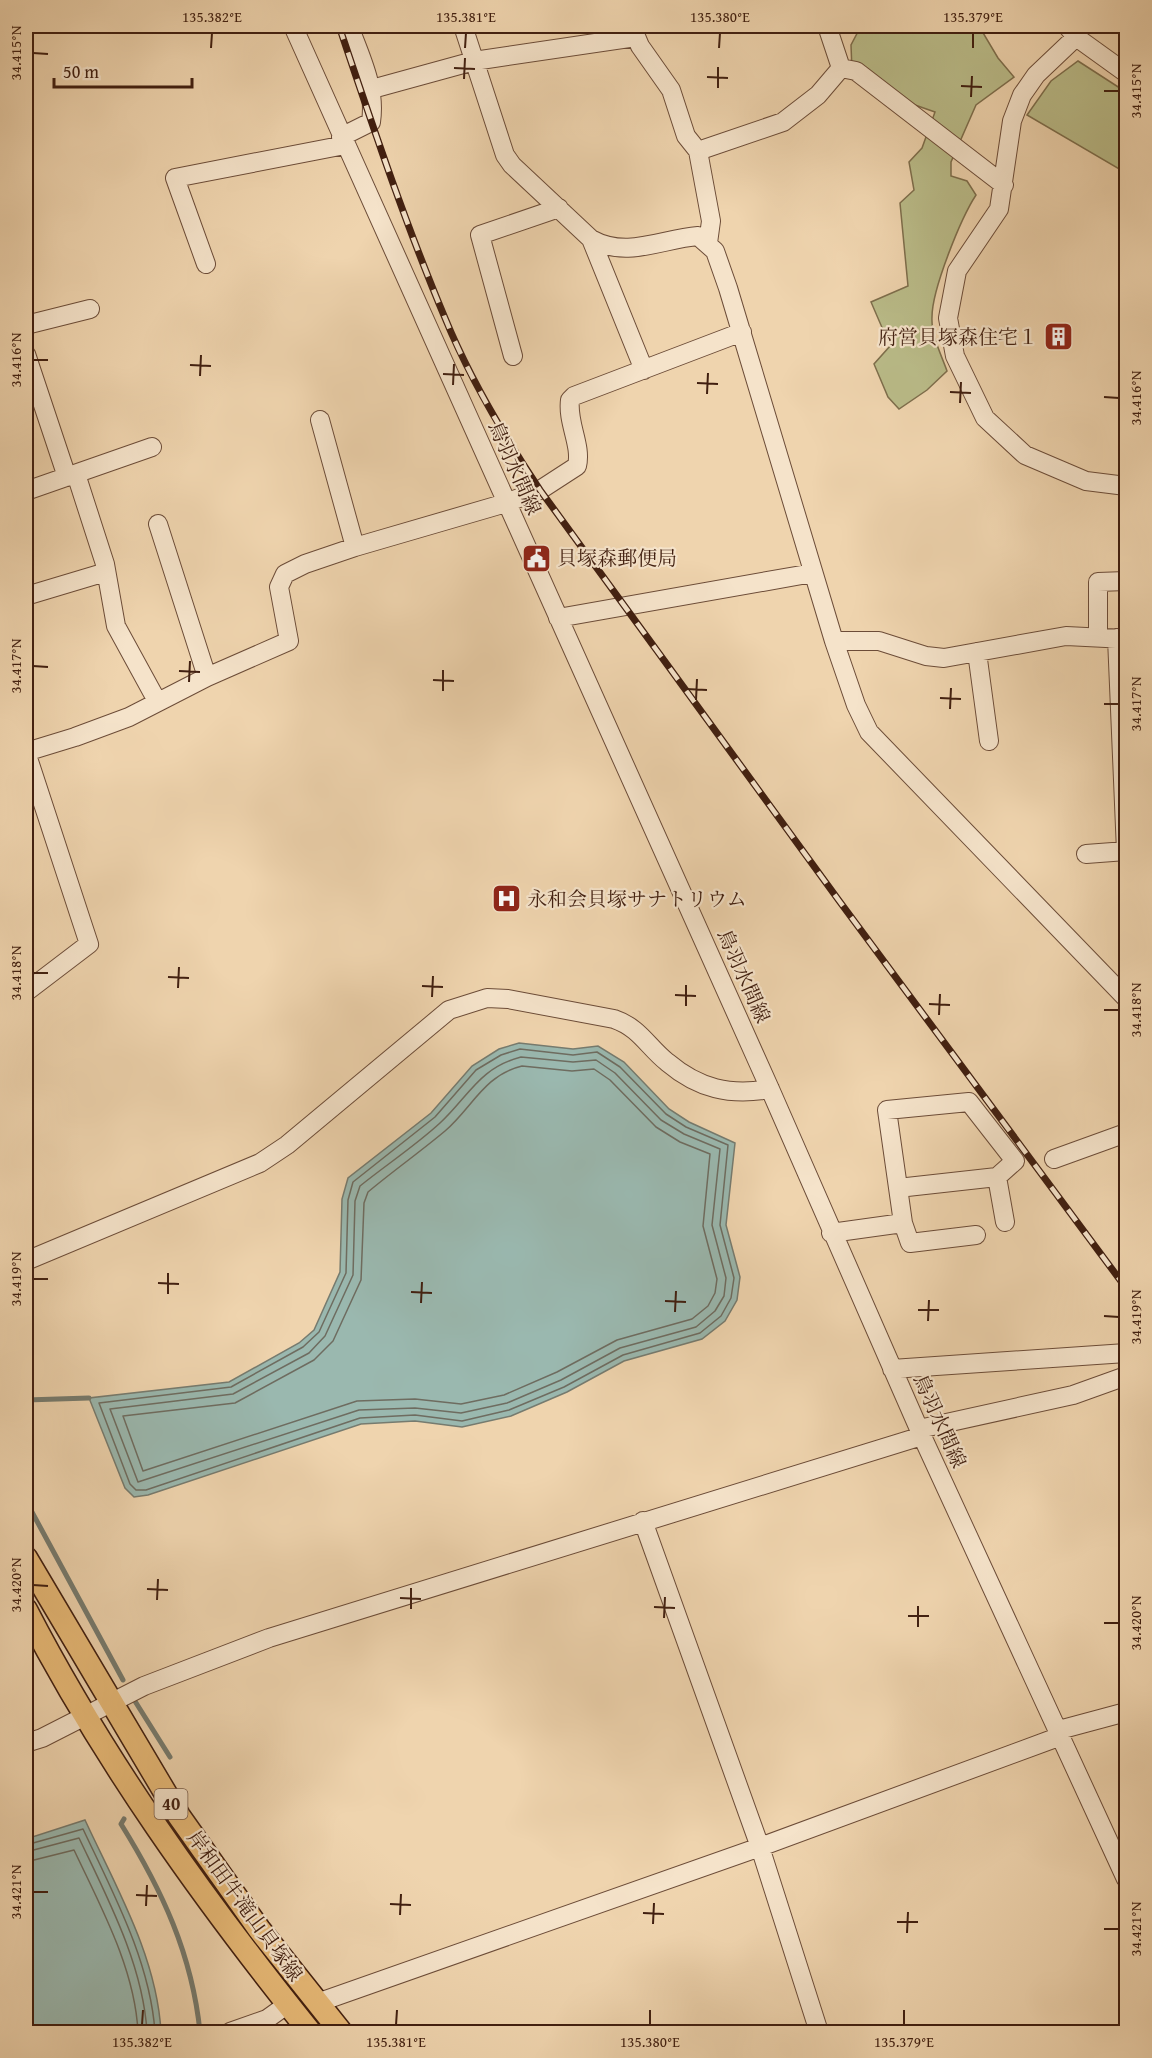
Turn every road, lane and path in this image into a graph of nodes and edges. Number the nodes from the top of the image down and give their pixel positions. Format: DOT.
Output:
graph roads {
  1 [pos="293,26"];
  2 [pos="349,26"];
  3 [pos="463,26"];
  4 [pos="827,26"];
  5 [pos="633,31"];
  6 [pos="1071,31"];
  7 [pos="474,61"];
  8 [pos="841,68"];
  9 [pos="1126,73"];
  10 [pos="372,89"];
  11 [pos="343,141"];
  12 [pos="698,151"];
  13 [pos="1004,185"];
  14 [pos="559,208"];
  15 [pos="591,239"];
  16 [pos="708,243"];
  17 [pos="206,264"];
  18 [pos="90,309"];
  19 [pos="26,325"];
  20 [pos="742,333"];
  21 [pos="26,354"];
  22 [pos="513,356"];
  23 [pos="644,369"];
  24 [pos="320,420"];
  25 [pos="152,447"];
  26 [pos="71,476"];
  27 [pos="1126,486"];
  28 [pos="26,491"];
  29 [pos="506,503"];
  30 [pos="158,524"];
  31 [pos="355,547"];
  32 [pos="106,572"];
  33 [pos="813,573"];
  34 [pos="1126,581"];
  35 [pos="26,596"];
  36 [pos="558,618"];
  37 [pos="1098,638"];
  38 [pos="1122,639"];
  39 [pos="834,641"];
  40 [pos="977,652"];
  41 [pos="207,677"];
  42 [pos="157,701"];
  43 [pos="989,741"];
  44 [pos="1124,766"];
  45 [pos="1126,851"];
  46 [pos="1086,854"];
  47 [pos="26,993"];
  48 [pos="1126,998"];
  49 [pos="770,1089"];
  50 [pos="1126,1133"];
  51 [pos="1054,1159"];
  52 [pos="997,1177"];
  53 [pos="898,1188"];
  54 [pos="1005,1222"];
  55 [pos="903,1223"];
  56 [pos="831,1233"];
  57 [pos="976,1235"];
  58 [pos="26,1261"];
  59 [pos="1126,1353"];
  60 [pos="892,1369"];
  61 [pos="1126,1376"];
  62 [pos="920,1432"];
  63 [pos="643,1521"];
  64 [pos="26,1558"];
  65 [pos="26,1610"];
  66 [pos="111,1702"];
  67 [pos="1126,1712"];
  68 [pos="84,1716"];
  69 [pos="1060,1733"];
  70 [pos="26,1743"];
  71 [pos="760,1847"];
  72 [pos="1126,1879"];
  73 [pos="317,2003"];
  74 [pos="288,2004"];
  75 [pos="230,2032"];
  76 [pos="310,2032"];
  77 [pos="341,2032"];
  78 [pos="819,2032"];
  1 -- 11 [label="street, 鳥羽水間線"];
  2 -- 10 [label="street"];
  3 -- 7 [label="street"];
  4 -- 8 [label="street"];
  5 -- 7 [label="street"];
  5 -- 12 [label="street"];
  6 -- 9 [label="street"];
  6 -- 13 [label="street"];
  7 -- 10 [label="street"];
  7 -- 14 [label="street"];
  8 -- 12 [label="street"];
  8 -- 13 [label="street"];
  10 -- 11 [label="street"];
  11 -- 17 [label="street"];
  11 -- 29 [label="street, 鳥羽水間線"];
  12 -- 16 [label="street"];
  13 -- 27 [label="street"];
  14 -- 15 [label="street"];
  14 -- 22 [label="street"];
  15 -- 16 [label="street"];
  15 -- 23 [label="street"];
  16 -- 20 [label="street"];
  18 -- 19 [label="street"];
  20 -- 23 [label="street"];
  20 -- 33 [label="street"];
  21 -- 26 [label="street"];
  23 -- 29 [label="street"];
  24 -- 31 [label="street"];
  25 -- 26 [label="street"];
  26 -- 28 [label="street"];
  26 -- 32 [label="street"];
  29 -- 31 [label="street"];
  29 -- 36 [label="street, 鳥羽水間線"];
  30 -- 41 [label="street"];
  31 -- 41 [label="street"];
  32 -- 35 [label="street"];
  32 -- 42 [label="street"];
  33 -- 36 [label="street"];
  33 -- 39 [label="street"];
  34 -- 37 [label="street"];
  36 -- 49 [label="street, 鳥羽水間線"];
  37 -- 38 [label="street"];
  37 -- 40 [label="street"];
  38 -- 44 [label="street"];
  39 -- 40 [label="street"];
  39 -- 48 [label="street"];
  40 -- 43 [label="street"];
  41 -- 42 [label="street"];
  42 -- 47 [label="street"];
  44 -- 45 [label="street"];
  45 -- 46 [label="street"];
  49 -- 56 [label="street, 鳥羽水間線"];
  49 -- 58 [label="street"];
  50 -- 51 [label="street"];
  52 -- 53 [label="street"];
  52 -- 53 [label="street"];
  52 -- 54 [label="street"];
  53 -- 55 [label="street"];
  55 -- 56 [label="street"];
  55 -- 57 [label="street"];
  56 -- 60 [label="street, 鳥羽水間線"];
  59 -- 60 [label="street"];
  60 -- 62 [label="street, 鳥羽水間線"];
  61 -- 62 [label="street"];
  62 -- 63 [label="street"];
  62 -- 69 [label="street, 鳥羽水間線"];
  63 -- 66 [label="street"];
  63 -- 71 [label="street"];
  64 -- 66 [label="main road, 岸和田牛滝山貝塚線 / 40"];
  65 -- 68 [label="main road, 岸和田牛滝山貝塚線 / 40"];
  66 -- 68 [label="street"];
  66 -- 73 [label="main road, 岸和田牛滝山貝塚線 / 40"];
  67 -- 69 [label="street"];
  68 -- 70 [label="street"];
  68 -- 74 [label="main road, 岸和田牛滝山貝塚線 / 40"];
  69 -- 71 [label="street"];
  69 -- 72 [label="street, 鳥羽水間線"];
  71 -- 73 [label="street"];
  71 -- 78 [label="street"];
  73 -- 77 [label="main road, 岸和田牛滝山貝塚線 / 40"];
  74 -- 75 [label="street"];
  74 -- 76 [label="main road, 岸和田牛滝山貝塚線 / 40"];
}
